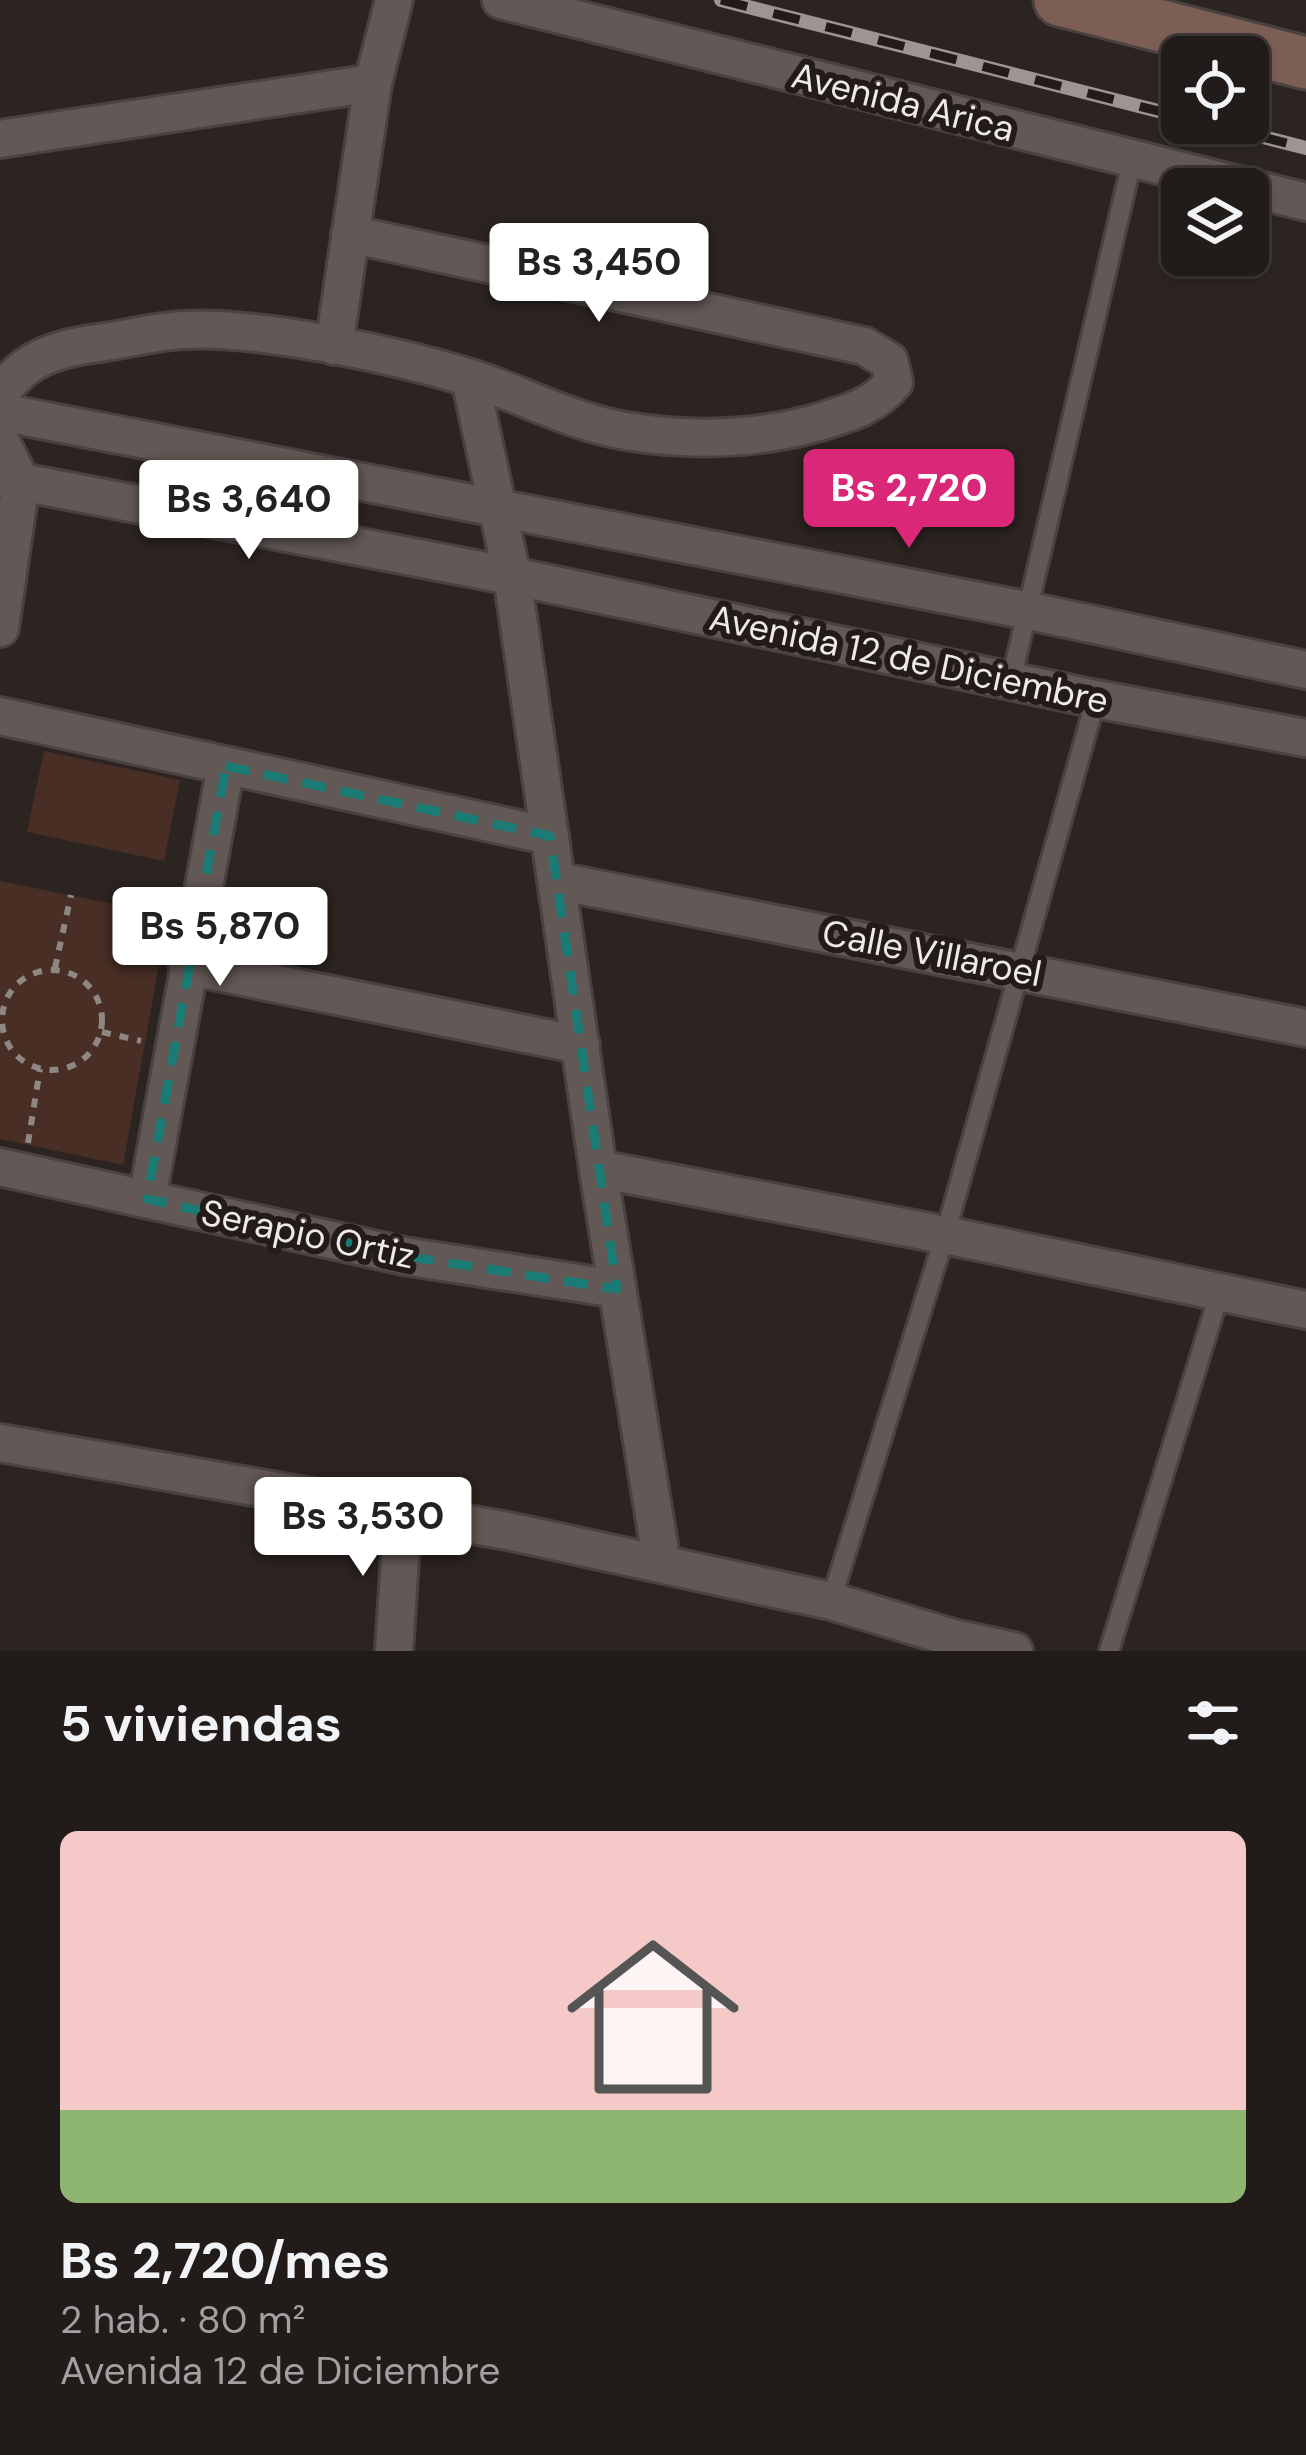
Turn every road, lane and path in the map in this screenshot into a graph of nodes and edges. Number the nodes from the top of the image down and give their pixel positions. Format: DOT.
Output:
graph roads {
  1 [pos="394,0"];
  2 [pos="501,0"];
  3 [pos="1060,0"];
  4 [pos="1306,63"];
  5 [pos="373,83"];
  6 [pos="0,140"];
  7 [pos="1132,161"];
  8 [pos="1306,202"];
  9 [pos="350,235"];
  10 [pos="334,346"];
  11 [pos="470,378"];
  12 [pos="0,393"];
  13 [pos="0,412"];
  14 [pos="0,440"];
  15 [pos="10,480"];
  16 [pos="496,507"];
  17 [pos="512,576"];
  18 [pos="1025,610"];
  19 [pos="0,628"];
  20 [pos="1306,670"];
  21 [pos="1011,681"];
  22 [pos="1096,699"];
  23 [pos="0,716"];
  24 [pos="1306,738"];
  25 [pos="226,766"];
  26 [pos="550,836"];
  27 [pos="557,881"];
  28 [pos="71,895"];
  29 [pos="188,966"];
  30 [pos="55,969"];
  31 [pos="1020,969"];
  32 [pos="1,1012"];
  33 [pos="1306,1028"];
  34 [pos="102,1032"];
  35 [pos="581,1045"];
  36 [pos="173,1048"];
  37 [pos="40,1069"];
  38 [pos="598,1169"];
  39 [pos="12,1170"];
  40 [pos="147,1199"];
  41 [pos="946,1235"];
  42 [pos="617,1288"];
  43 [pos="1219,1294"];
  44 [pos="1306,1310"];
  45 [pos="0,1443"];
  46 [pos="404,1512"];
  47 [pos="662,1564"];
  48 [pos="831,1601"];
  49 [pos="952,1645"];
  50 [pos="394,1651"];
  51 [pos="1014,1651"];
  52 [pos="1109,1651"];
  1 -- 5 [label="street"];
  2 -- 7 [label="street, Avenida Arica"];
  3 -- 4 [label="main road"];
  5 -- 6 [label="street"];
  5 -- 9 [label="street"];
  7 -- 8 [label="street, Avenida Arica"];
  7 -- 18 [label="lane"];
  9 -- 10 [label="street"];
  9 -- 11 [label="street"];
  10 -- 11 [label="street"];
  10 -- 12 [label="street"];
  11 -- 16 [label="street"];
  13 -- 16 [label="street, Avenida 12 de Diciembre"];
  14 -- 15 [label="street"];
  15 -- 17 [label="street, Avenida 12 de Diciembre"];
  15 -- 19 [label="street"];
  16 -- 17 [label="street"];
  16 -- 18 [label="street, Avenida 12 de Diciembre"];
  17 -- 21 [label="street, Avenida 12 de Diciembre"];
  17 -- 26 [label="street"];
  18 -- 20 [label="street, Avenida 12 de Diciembre"];
  18 -- 21 [label="lane"];
  21 -- 22 [label="street, Avenida 12 de Diciembre"];
  22 -- 24 [label="street, Avenida 12 de Diciembre"];
  22 -- 31 [label="lane"];
  23 -- 25 [label="street"];
  25 -- 26 [label="street"];
  25 -- 29 [label="street"];
  26 -- 27 [label="street"];
  27 -- 31 [label="street, Calle Villaroel"];
  27 -- 35 [label="street"];
  28 -- 30 [label="path"];
  29 -- 35 [label="street"];
  29 -- 36 [label="street"];
  30 -- 32 [label="path"];
  30 -- 34 [label="path"];
  31 -- 33 [label="street, Calle Villaroel"];
  31 -- 41 [label="lane"];
  32 -- 37 [label="path"];
  34 -- 36 [label="path"];
  34 -- 37 [label="path"];
  35 -- 38 [label="street"];
  36 -- 40 [label="street"];
  37 -- 39 [label="path"];
  38 -- 41 [label="street"];
  38 -- 42 [label="street"];
  39 -- 40 [label="street, Serapio Ortiz"];
  40 -- 42 [label="street, Serapio Ortiz"];
  41 -- 43 [label="street"];
  41 -- 48 [label="lane"];
  42 -- 47 [label="street"];
  43 -- 44 [label="street"];
  43 -- 52 [label="lane"];
  45 -- 46 [label="street"];
  46 -- 47 [label="street"];
  46 -- 50 [label="street"];
  47 -- 48 [label="street"];
  48 -- 49 [label="street"];
  49 -- 51 [label="street"];
}
